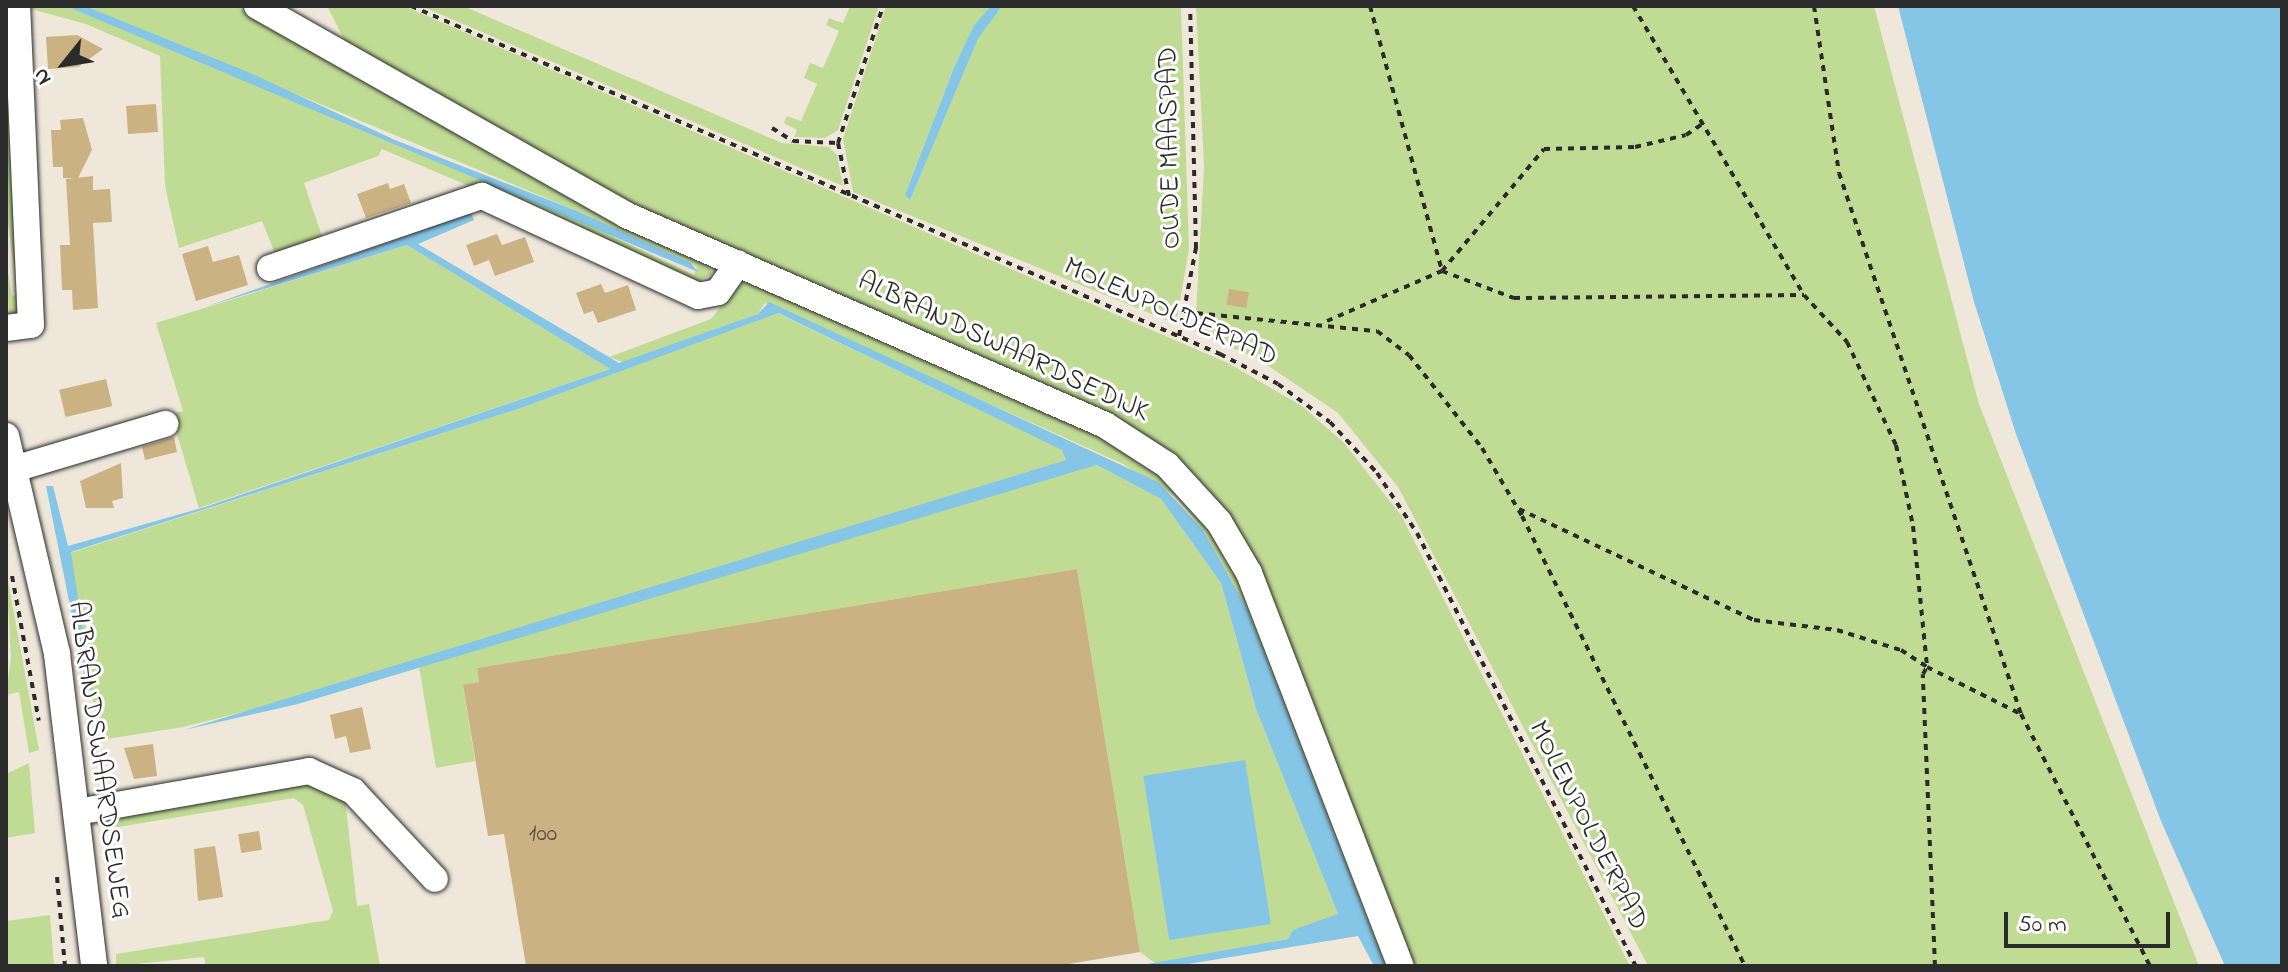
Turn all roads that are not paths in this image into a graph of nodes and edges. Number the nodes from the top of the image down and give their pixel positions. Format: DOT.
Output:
graph roads {
  1 [pos="17,6"];
  2 [pos="257,6"];
  3 [pos="738,263"];
  4 [pos="270,268"];
  5 [pos="6,328"];
  6 [pos="165,424"];
  7 [pos="6,436"];
  8 [pos="14,469"];
  9 [pos="77,812"];
  10 [pos="435,879"];
  11 [pos="94,966"];
  12 [pos="1401,966"];
  1 -- 5 [label="street"];
  2 -- 3 [label="street, ALBRANDSWAARDSEDIJK"];
  3 -- 4 [label="street"];
  3 -- 12 [label="street, ALBRANDSWAARDSEDIJK"];
  6 -- 8 [label="street"];
  7 -- 8 [label="street, ALBRANDSWAARDSEWEG"];
  8 -- 9 [label="street, ALBRANDSWAARDSEWEG"];
  9 -- 10 [label="street"];
  9 -- 11 [label="street, ALBRANDSWAARDSEWEG"];
}
